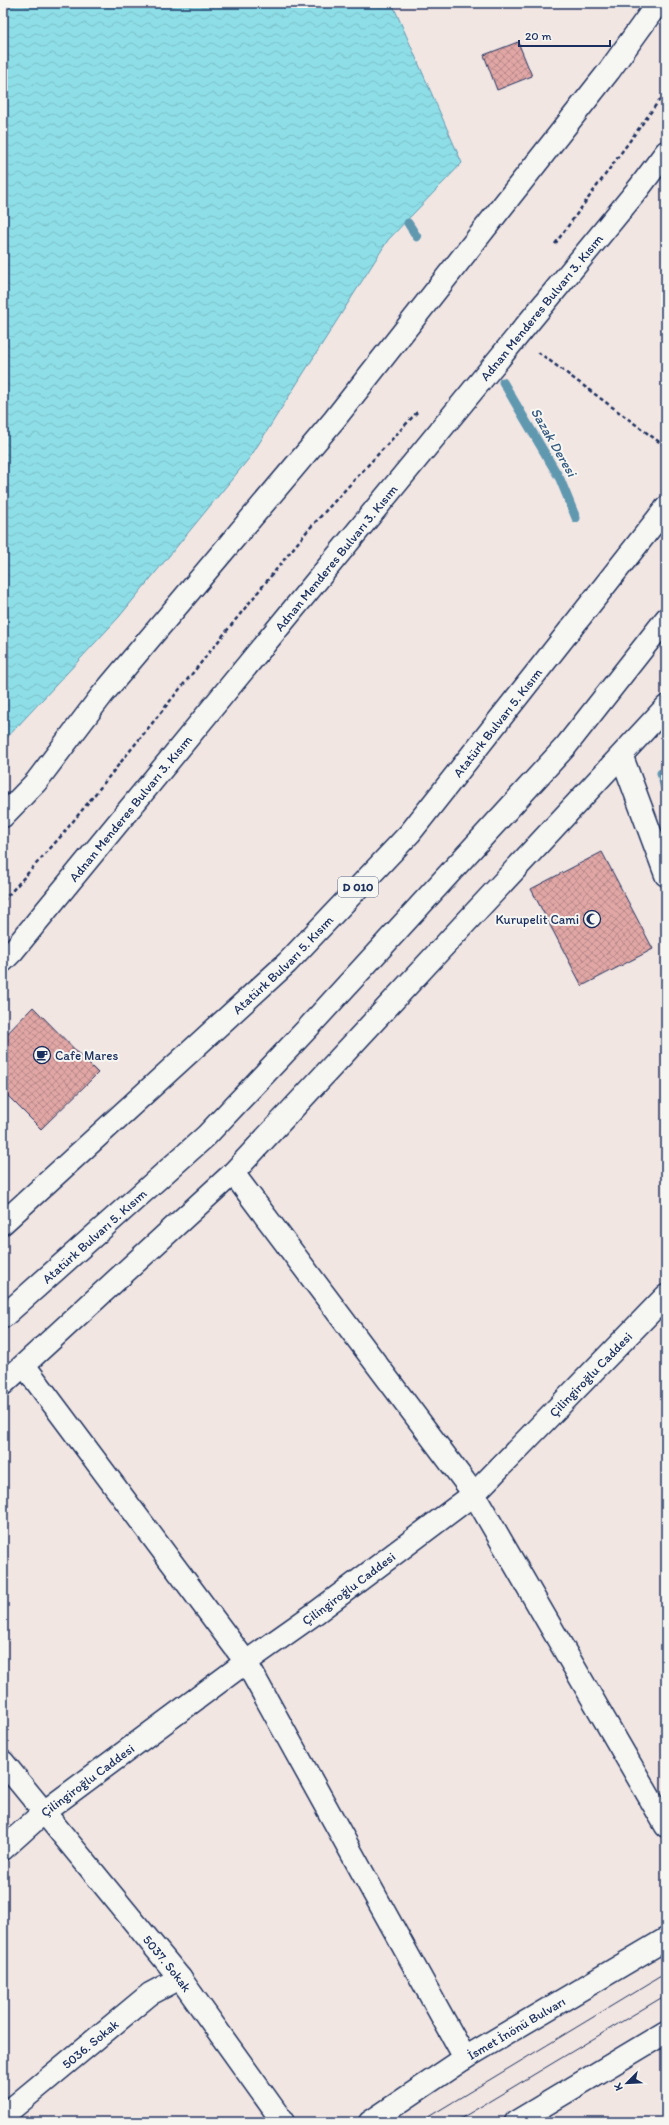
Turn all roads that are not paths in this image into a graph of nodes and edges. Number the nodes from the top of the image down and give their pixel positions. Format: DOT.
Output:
graph roads {
  1 [pos="658,3"];
  2 [pos="666,152"];
  3 [pos="666,508"];
  4 [pos="666,619"];
  5 [pos="666,708"];
  6 [pos="622,757"];
  7 [pos="3,816"];
  8 [pos="666,875"];
  9 [pos="3,961"];
  10 [pos="234,1174"];
  11 [pos="3,1223"];
  12 [pos="666,1296"];
  13 [pos="3,1317"];
  14 [pos="24,1365"];
  15 [pos="3,1384"];
  16 [pos="474,1494"];
  17 [pos="246,1662"];
  18 [pos="3,1762"];
  19 [pos="44,1812"];
  20 [pos="666,1826"];
  21 [pos="3,1849"];
  22 [pos="666,1939"];
  23 [pos="180,1978"];
  24 [pos="666,2032"];
  25 [pos="465,2058"];
  26 [pos="3,2116"];
  27 [pos="283,2122"];
  28 [pos="370,2122"];
  29 [pos="516,2122"];
  1 -- 7 [label="main road"];
  2 -- 9 [label="main road, Adnan Menderes Bulvarı 3. Kısım"];
  3 -- 11 [label="main road, Atatürk Bulvarı 5. Kısım / D 010"];
  4 -- 13 [label="main road, Atatürk Bulvarı 5. Kısım"];
  5 -- 6 [label="main road"];
  6 -- 8 [label="main road"];
  6 -- 10 [label="main road"];
  10 -- 14 [label="main road"];
  10 -- 16 [label="main road"];
  12 -- 16 [label="main road, Çilingiroğlu Caddesi"];
  14 -- 15 [label="main road"];
  14 -- 17 [label="main road"];
  16 -- 17 [label="main road, Çilingiroğlu Caddesi"];
  16 -- 20 [label="main road"];
  17 -- 19 [label="main road, Çilingiroğlu Caddesi"];
  17 -- 25 [label="main road"];
  18 -- 19 [label="main road, 5037. Sokak"];
  19 -- 21 [label="main road, Çilingiroğlu Caddesi"];
  19 -- 23 [label="main road, 5037. Sokak"];
  22 -- 25 [label="main road, İsmet İnönü Bulvarı"];
  23 -- 26 [label="main road, 5036. Sokak"];
  23 -- 27 [label="main road, 5037. Sokak"];
  24 -- 29 [label="main road"];
  25 -- 28 [label="main road, İsmet İnönü Bulvarı"];
}
